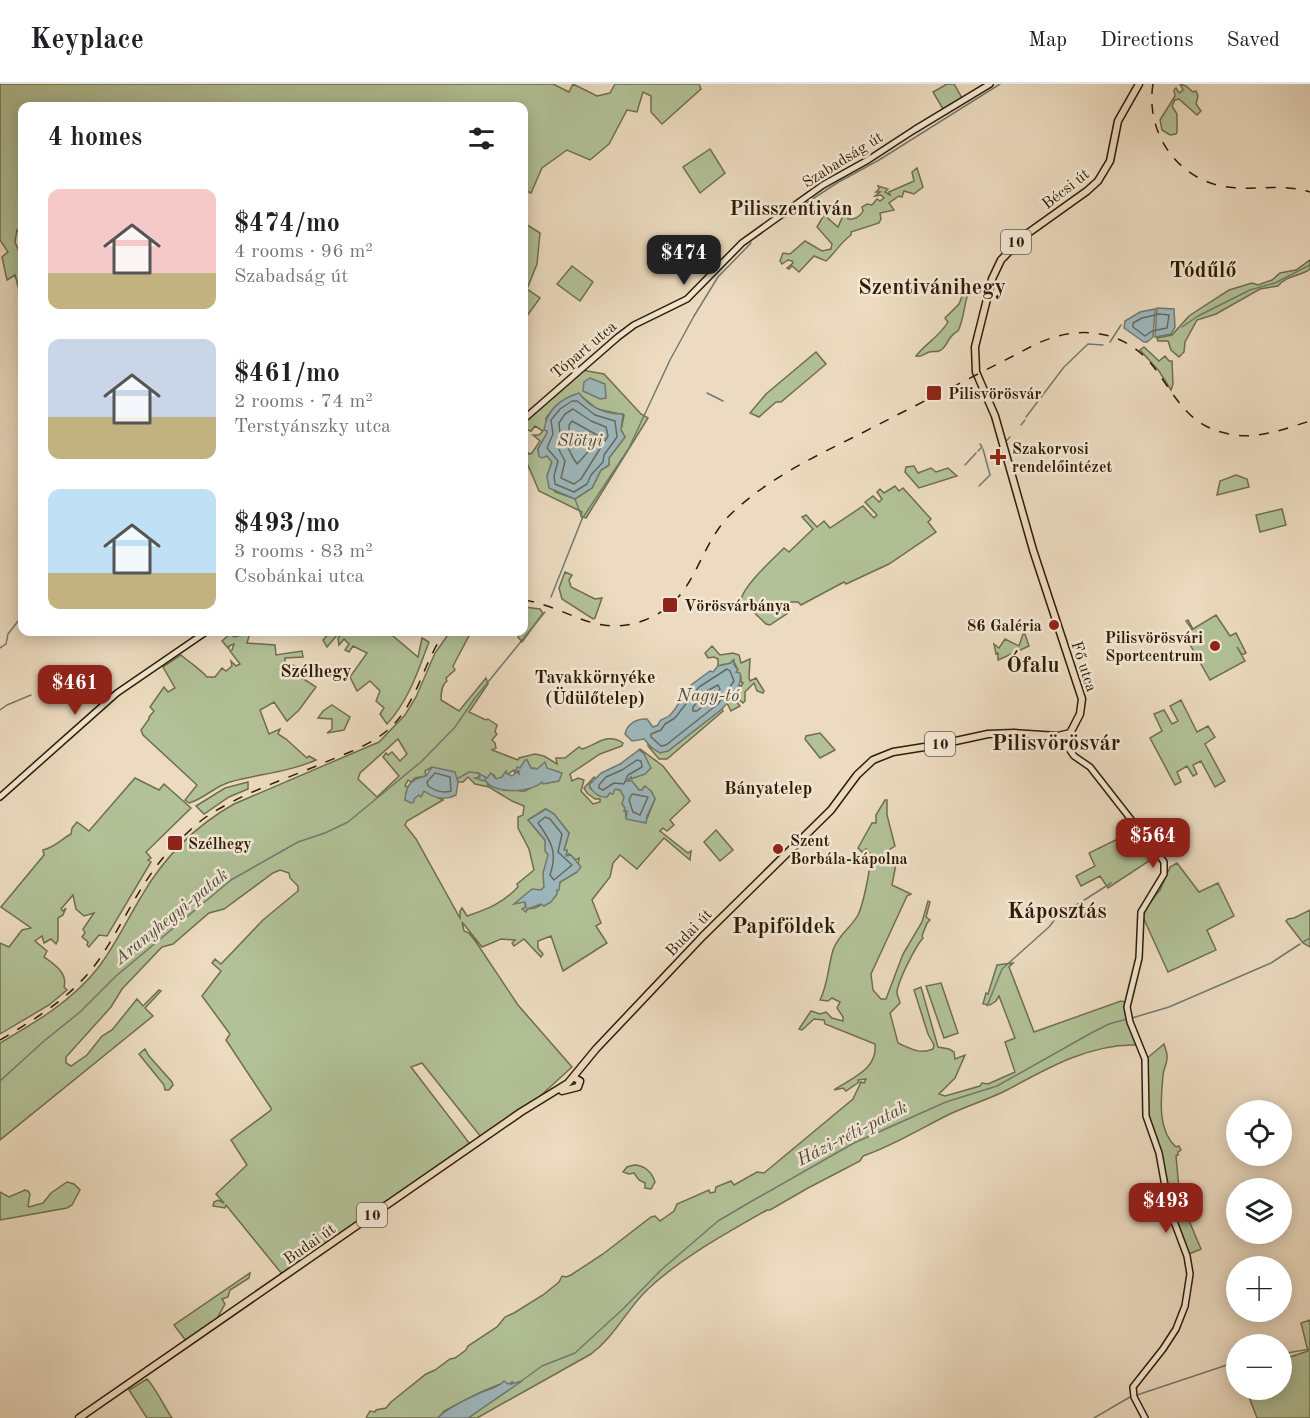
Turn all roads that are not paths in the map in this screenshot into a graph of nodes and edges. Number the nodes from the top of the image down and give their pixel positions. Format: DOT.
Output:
graph roads {
  1 [pos="990,84"];
  2 [pos="1139,84"];
  3 [pos="634,325"];
  4 [pos="978,333"];
  5 [pos="528,415"];
  6 [pos="200,636"];
  7 [pos="1066,739"];
  8 [pos="0,797"];
  9 [pos="576,1078"];
  10 [pos="570,1086"];
  11 [pos="79,1418"];
  12 [pos="1144,1418"];
  1 -- 3 [label="main road, Szabadság út"];
  2 -- 4 [label="main road, Bécsi út / 10"];
  3 -- 5 [label="main road, Tópart utca"];
  4 -- 7 [label="main road, Fő utca / 10"];
  6 -- 8 [label="main road"];
  7 -- 9 [label="main road, Budai út / 10"];
  7 -- 12 [label="main road"];
  9 -- 10 [label="main road, 10"];
  9 -- 10 [label="main road, 10"];
  10 -- 11 [label="main road, Budai út / 10"];
}
